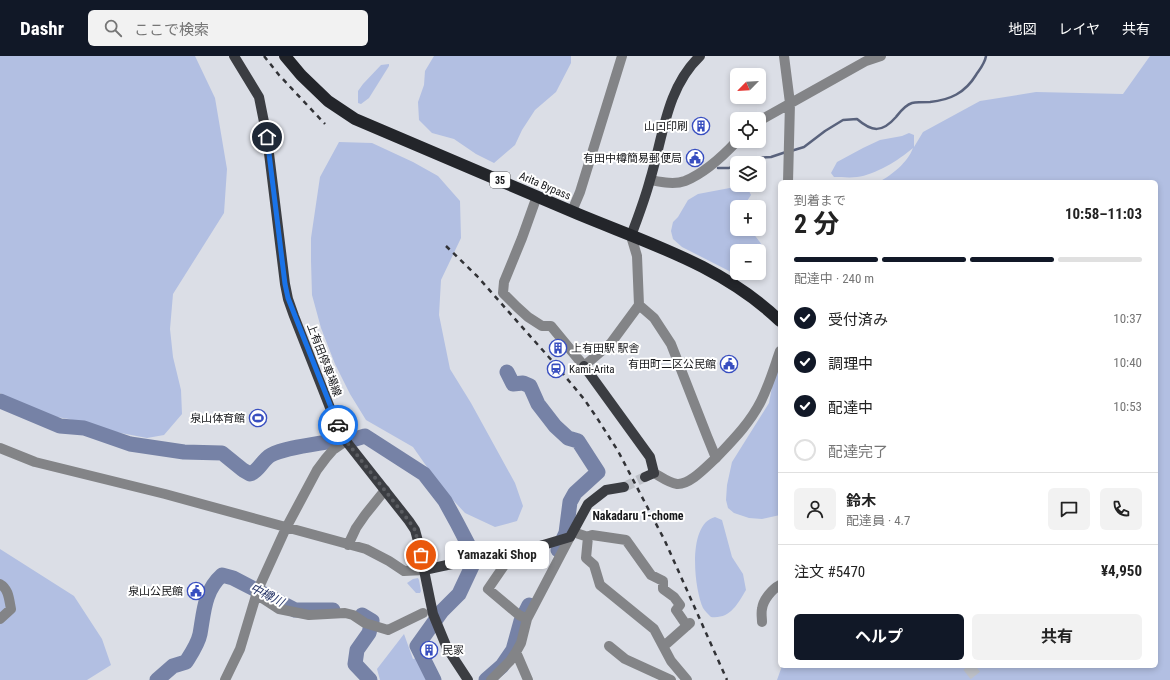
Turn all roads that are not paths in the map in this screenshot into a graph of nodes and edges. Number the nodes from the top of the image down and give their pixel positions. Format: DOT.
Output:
graph roads {
  1 [pos="234,56"];
  2 [pos="285,56"];
  3 [pos="622,56"];
  4 [pos="700,56"];
  5 [pos="784,56"];
  6 [pos="881,56"];
  7 [pos="790,104"];
  8 [pos="766,117"];
  9 [pos="730,148"];
  10 [pos="650,180"];
  11 [pos="788,180"];
  12 [pos="537,196"];
  13 [pos="572,211"];
  14 [pos="631,236"];
  15 [pos="639,305"];
  16 [pos="778,319"];
  17 [pos="778,356"];
  18 [pos="584,366"];
  19 [pos="346,441"];
  20 [pos="0,448"];
  21 [pos="716,458"];
  22 [pos="649,475"];
  23 [pos="624,487"];
  24 [pos="385,490"];
  25 [pos="286,528"];
  26 [pos="571,535"];
  27 [pos="588,537"];
  28 [pos="348,544"];
  29 [pos="512,554"];
  30 [pos="424,570"];
  31 [pos="0,584"];
  32 [pos="778,586"];
  33 [pos="256,594"];
  34 [pos="424,613"];
  35 [pos="524,618"];
  36 [pos="0,619"];
  37 [pos="762,622"];
  38 [pos="609,646"];
  39 [pos="664,646"];
  40 [pos="516,652"];
  41 [pos="679,679"];
  42 [pos="225,680"];
  43 [pos="468,680"];
  44 [pos="491,680"];
  45 [pos="528,680"];
  1 -- 19 [label="main road, 上有田停車場線"];
  2 -- 12 [label="highway, Arita Bypass / 35"];
  3 -- 13 [label="street"];
  4 -- 10 [label="main road"];
  5 -- 7 [label="street"];
  6 -- 7 [label="street"];
  7 -- 8 [label="street"];
  7 -- 11 [label="street"];
  9 -- 10 [label="street"];
  10 -- 14 [label="main road"];
  12 -- 13 [label="highway, Arita Bypass / 35"];
  12 -- 18 [label="street"];
  13 -- 14 [label="highway, Arita Bypass / 35"];
  14 -- 15 [label="street"];
  14 -- 16 [label="highway, Arita Bypass / 35"];
  15 -- 18 [label="street"];
  15 -- 21 [label="street"];
  17 -- 21 [label="street"];
  18 -- 22 [label="main road"];
  19 -- 24 [label="main road, 上有田停車場線"];
  19 -- 25 [label="street"];
  20 -- 25 [label="street"];
  21 -- 22 [label="street"];
  23 -- 26 [label="main road"];
  24 -- 28 [label="street"];
  24 -- 30 [label="main road, 上有田停車場線"];
  25 -- 28 [label="street"];
  25 -- 33 [label="street"];
  25 -- 33 [label="street"];
  26 -- 27 [label="street"];
  26 -- 29 [label="main road"];
  26 -- 35 [label="street"];
  27 -- 39 [label="street"];
  27 -- 39 [label="street"];
  28 -- 30 [label="street"];
  29 -- 30 [label="main road"];
  29 -- 35 [label="street"];
  30 -- 43 [label="main road, 上有田停車場線"];
  31 -- 36 [label="street"];
  32 -- 37 [label="street"];
  33 -- 34 [label="street"];
  33 -- 42 [label="street"];
  35 -- 40 [label="street"];
  38 -- 41 [label="street"];
  39 -- 41 [label="street"];
  40 -- 44 [label="street"];
  40 -- 45 [label="street"];
}
